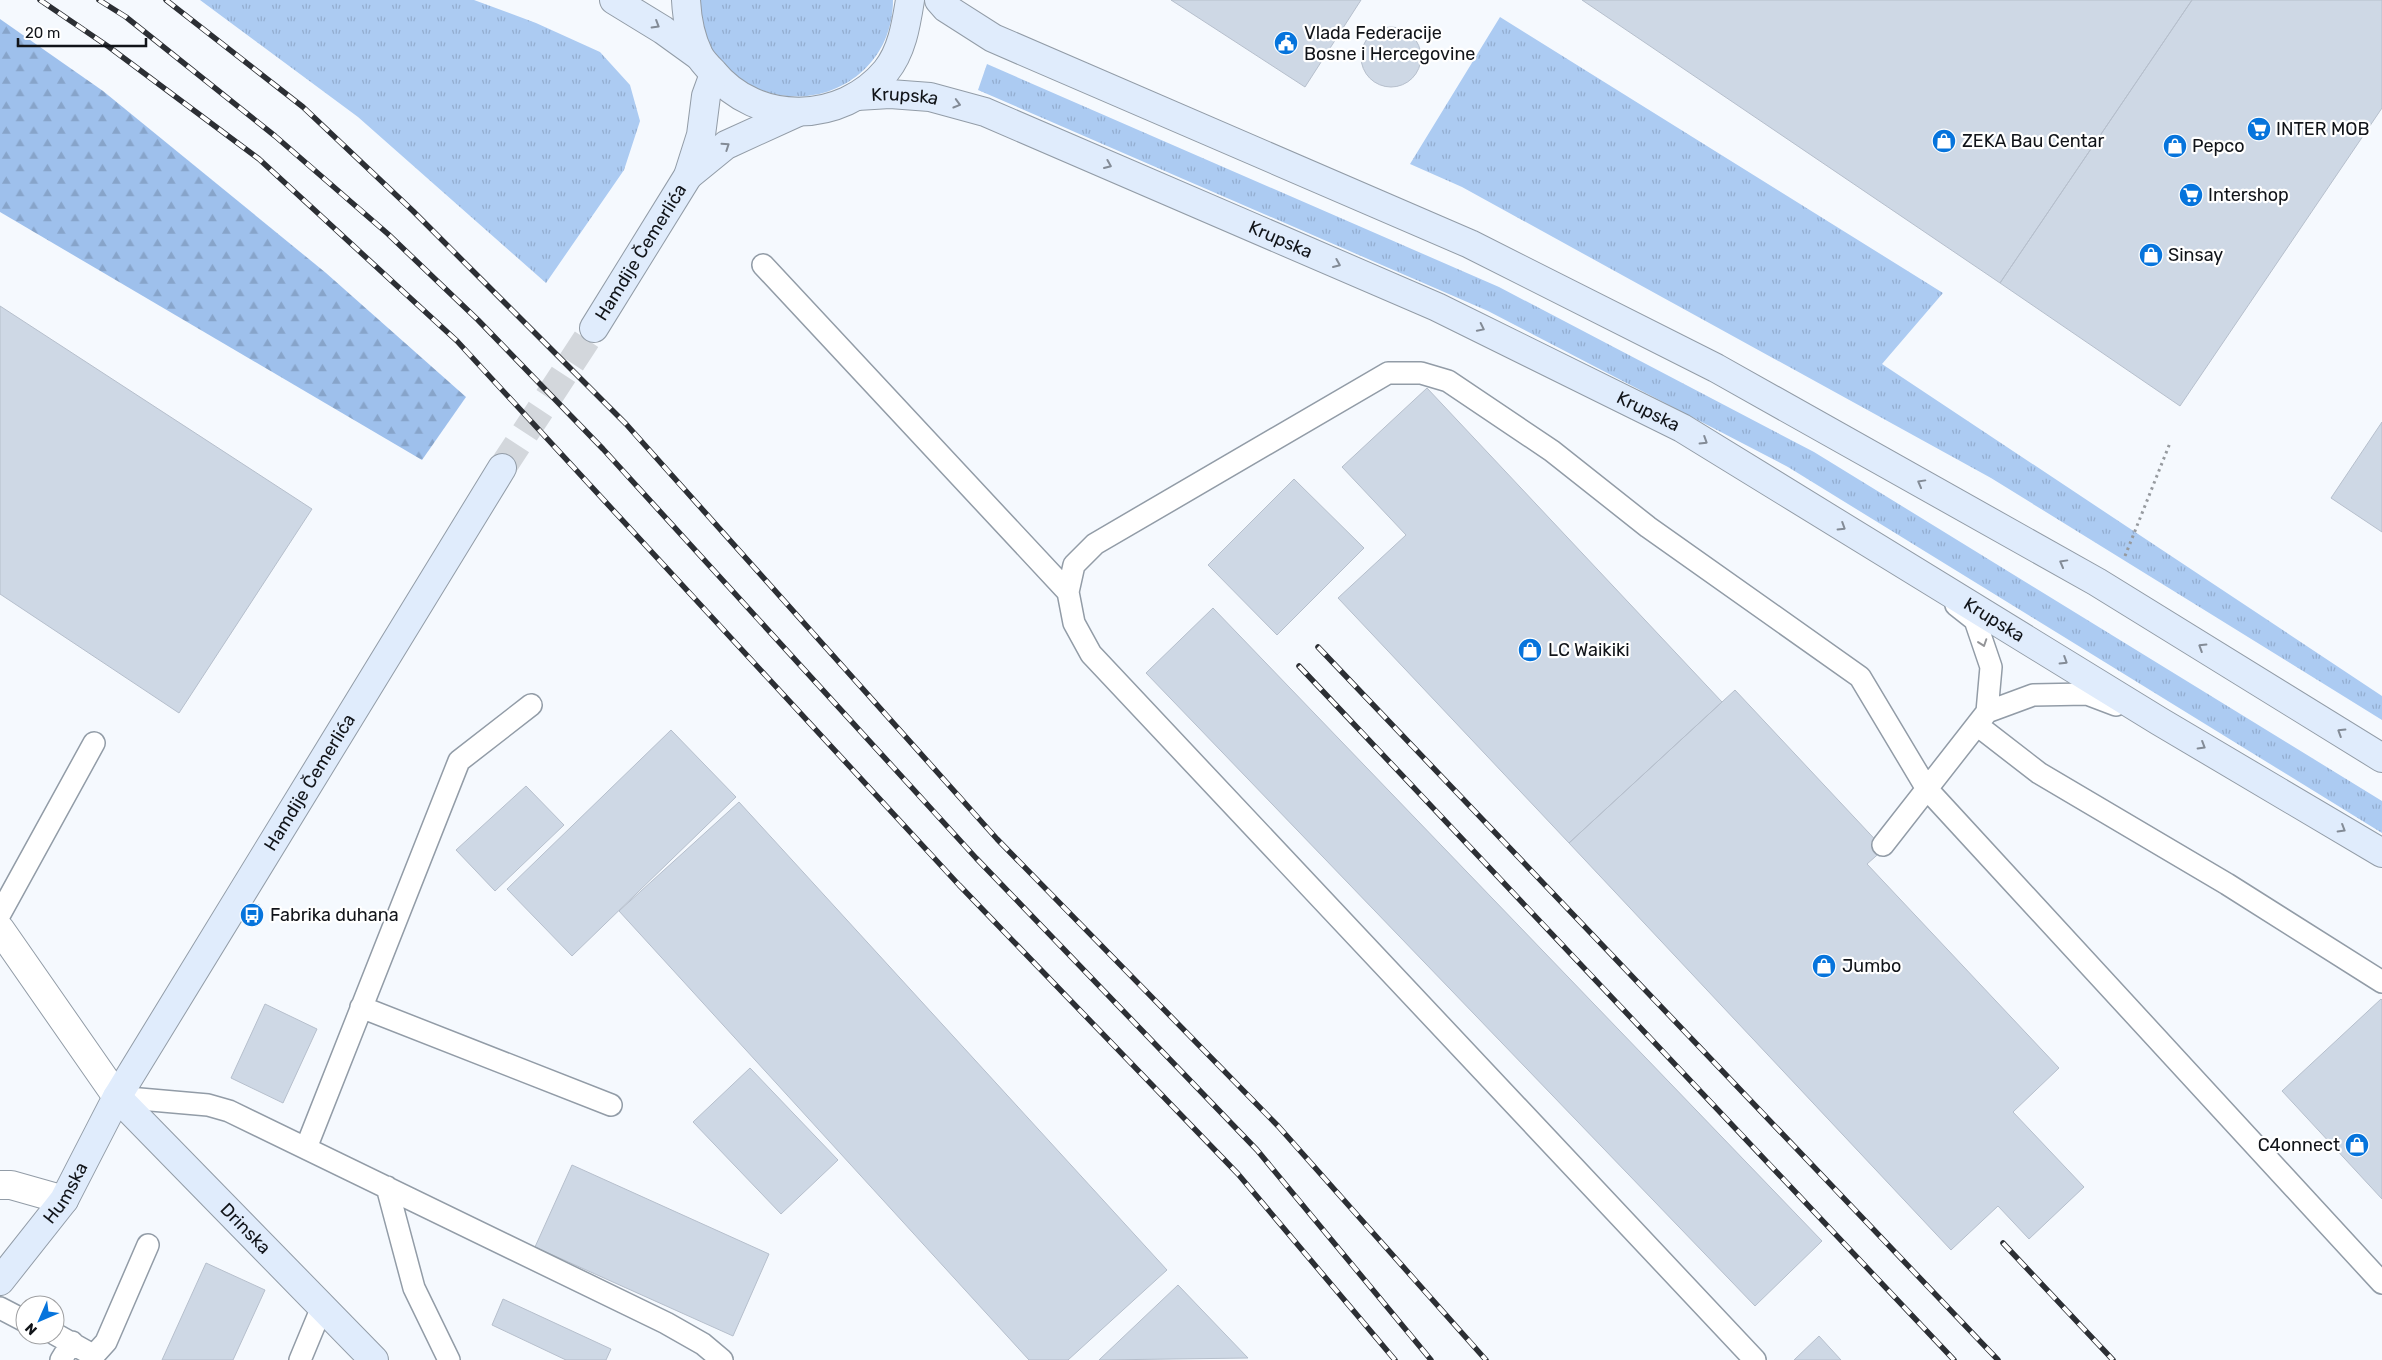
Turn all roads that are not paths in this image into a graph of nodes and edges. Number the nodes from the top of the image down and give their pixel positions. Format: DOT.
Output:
graph roads {
  1 [pos="614,0"];
  2 [pos="686,0"];
  3 [pos="910,0"];
  4 [pos="939,0"];
  5 [pos="706,65"];
  6 [pos="857,96"];
  7 [pos="796,113"];
  8 [pos="688,176"];
  9 [pos="763,266"];
  10 [pos="594,328"];
  11 [pos="502,468"];
  12 [pos="1915,572"];
  13 [pos="1068,592"];
  14 [pos="531,705"];
  15 [pos="1982,718"];
  16 [pos="2159,721"];
  17 [pos="94,743"];
  18 [pos="2382,758"];
  19 [pos="1928,789"];
  20 [pos="1884,844"];
  21 [pos="2382,853"];
  22 [pos="0,914"];
  23 [pos="0,928"];
  24 [pos="2382,982"];
  25 [pos="361,1007"];
  26 [pos="117,1097"];
  27 [pos="611,1105"];
  28 [pos="306,1148"];
  29 [pos="0,1185"];
  30 [pos="387,1187"];
  31 [pos="64,1200"];
  32 [pos="148,1245"];
  33 [pos="0,1281"];
  34 [pos="2382,1283"];
  35 [pos="322,1307"];
  36 [pos="0,1308"];
  37 [pos="15,1316"];
  38 [pos="65,1339"];
  39 [pos="63,1345"];
  40 [pos="61,1360"];
  41 [pos="300,1360"];
  42 [pos="374,1360"];
  43 [pos="449,1360"];
  44 [pos="722,1360"];
  45 [pos="1755,1360"];
  1 -- 5 [label="street, one-way"];
  2 -- 5 [label="street"];
  3 -- 6 [label="street"];
  18 -- 4 [label="street, one-way"];
  5 -- 7 [label="street"];
  5 -- 8 [label="street, Hamdije Čemerlića"];
  6 -- 7 [label="street"];
  6 -- 12 [label="street, Krupska, one-way"];
  8 -- 7 [label="street, Hamdije Čemerlića, one-way"];
  8 -- 10 [label="street, Hamdije Čemerlića"];
  9 -- 13 [label="lane"];
  11 -- 26 [label="street, Hamdije Čemerlića"];
  12 -- 15 [label="lane, one-way"];
  12 -- 16 [label="street, Krupska, one-way"];
  13 -- 19 [label="lane"];
  13 -- 45 [label="lane"];
  14 -- 25 [label="lane"];
  15 -- 16 [label="lane"];
  15 -- 19 [label="lane"];
  15 -- 24 [label="lane"];
  16 -- 21 [label="street, Krupska, one-way"];
  17 -- 22 [label="lane"];
  19 -- 20 [label="lane"];
  19 -- 34 [label="lane"];
  23 -- 26 [label="street"];
  25 -- 27 [label="lane"];
  25 -- 28 [label="lane"];
  26 -- 28 [label="lane"];
  26 -- 31 [label="street, Humska"];
  26 -- 35 [label="street, Drinska"];
  28 -- 30 [label="lane"];
  29 -- 31 [label="street"];
  30 -- 43 [label="lane"];
  30 -- 44 [label="lane"];
  31 -- 33 [label="street, Humska"];
  32 -- 38 [label="lane"];
  35 -- 41 [label="lane"];
  35 -- 42 [label="street, Drinska"];
  36 -- 37 [label="lane"];
  39 -- 40 [label="lane"];
}
